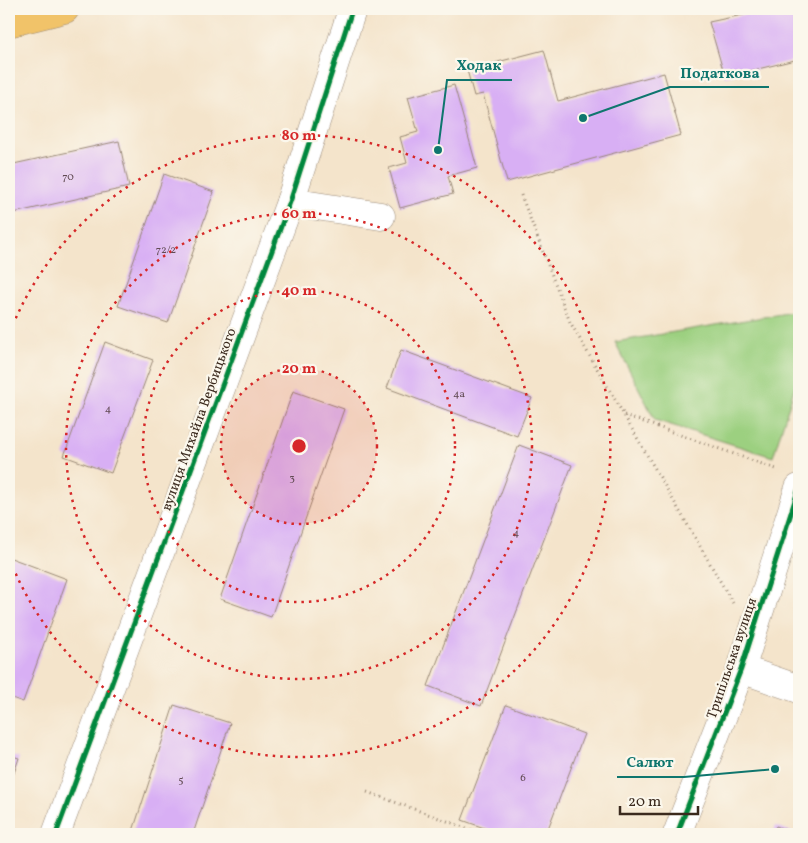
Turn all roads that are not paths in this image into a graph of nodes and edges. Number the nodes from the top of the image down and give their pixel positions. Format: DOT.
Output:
graph roads {
  1 [pos="66,9"];
  2 [pos="350,9"];
  3 [pos="9,24"];
  4 [pos="290,202"];
  5 [pos="380,216"];
  6 [pos="794,492"];
  7 [pos="741,669"];
  8 [pos="799,689"];
  9 [pos="56,834"];
  10 [pos="677,834"];
  1 -- 3 [label="main road"];
  2 -- 4 [label="street, вулиця Михайла Вербицького"];
  4 -- 5 [label="street"];
  4 -- 9 [label="street, вулиця Михайла Вербицького"];
  6 -- 7 [label="street, Трипільська вулиця"];
  7 -- 8 [label="street"];
  7 -- 10 [label="street, Трипільська вулиця"];
}
